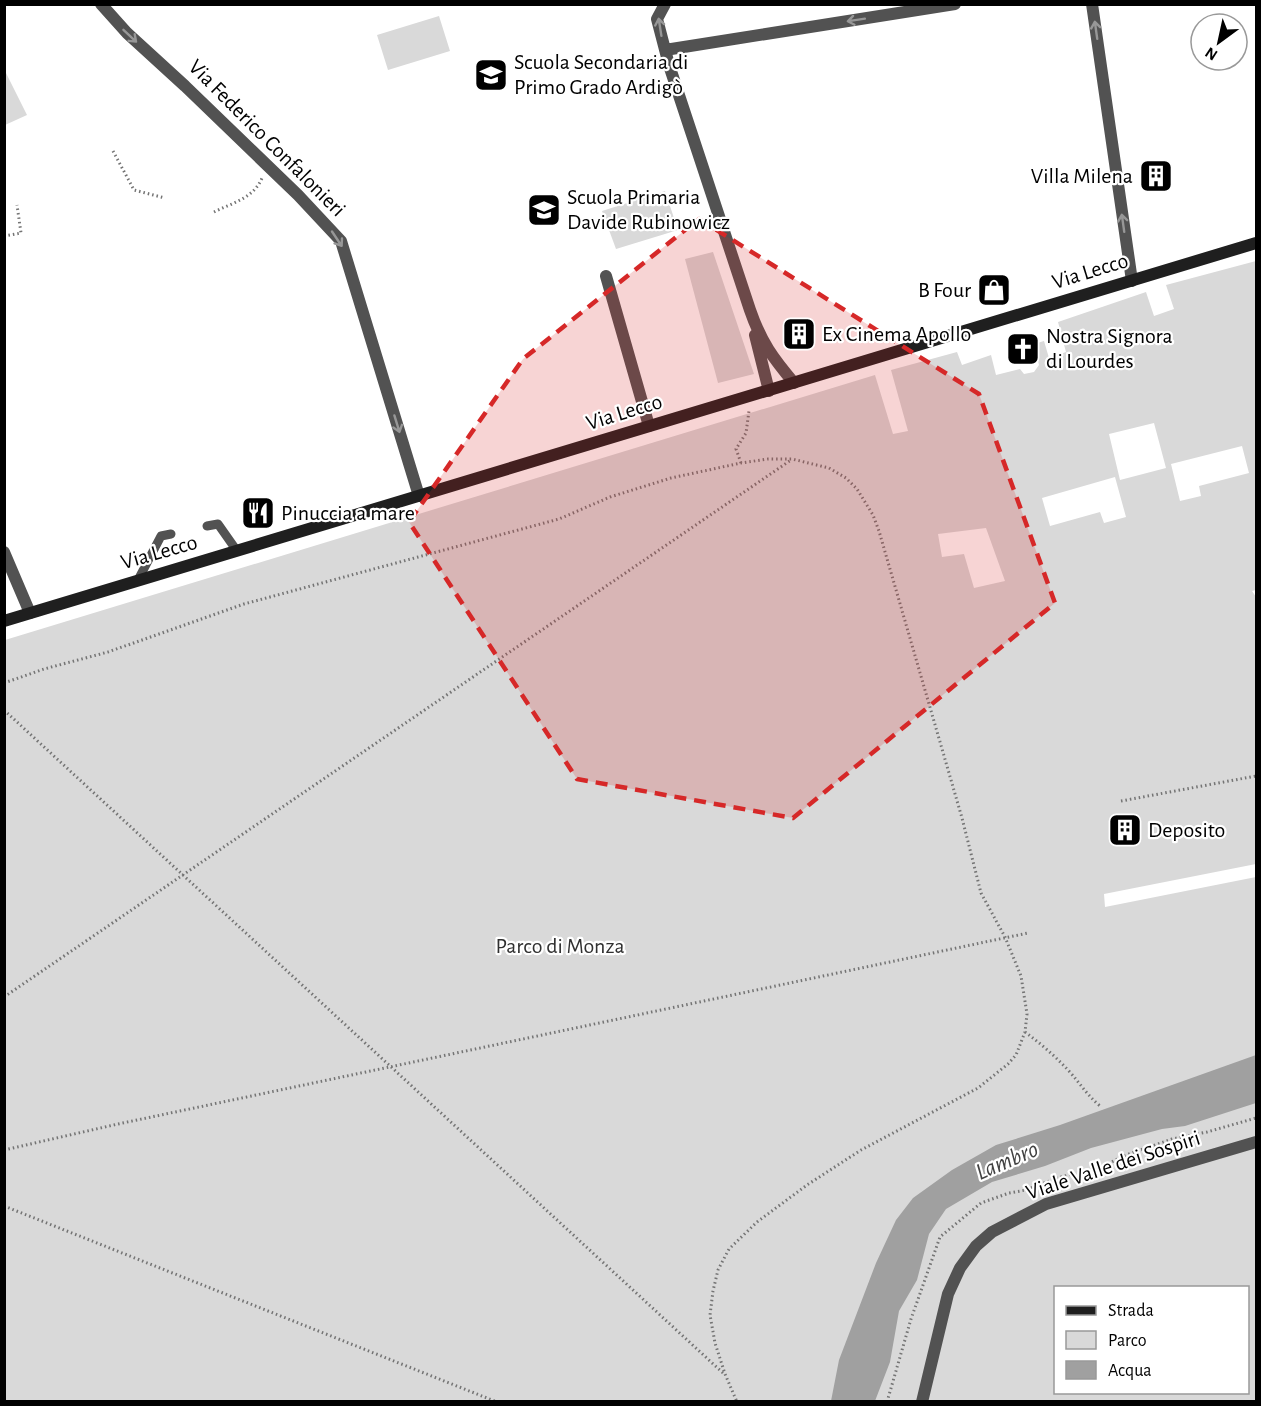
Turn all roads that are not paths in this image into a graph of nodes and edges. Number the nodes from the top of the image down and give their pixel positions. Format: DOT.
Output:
graph roads {
  1 [pos="101,4"];
  2 [pos="665,4"];
  3 [pos="956,4"];
  4 [pos="1092,4"];
  5 [pos="665,50"];
  6 [pos="1257,243"];
  7 [pos="606,276"];
  8 [pos="1132,281"];
  9 [pos="750,310"];
  10 [pos="794,383"];
  11 [pos="769,391"];
  12 [pos="649,426"];
  13 [pos="419,496"];
  14 [pos="207,526"];
  15 [pos="171,534"];
  16 [pos="237,551"];
  17 [pos="4,552"];
  18 [pos="138,580"];
  19 [pos="30,613"];
  20 [pos="4,621"];
  21 [pos="1257,1142"];
  22 [pos="922,1401"];
  1 -- 13 [label="street, Via Federico Confalonieri, one-way"];
  5 -- 2 [label="street, one-way"];
  3 -- 5 [label="street, one-way"];
  8 -- 4 [label="street, one-way"];
  5 -- 9 [label="street"];
  6 -- 8 [label="main road, Via Lecco"];
  7 -- 12 [label="street"];
  8 -- 10 [label="main road, Via Lecco"];
  9 -- 10 [label="street"];
  9 -- 11 [label="street"];
  10 -- 11 [label="main road, Via Lecco"];
  11 -- 12 [label="main road, Via Lecco"];
  12 -- 13 [label="main road, Via Lecco"];
  13 -- 16 [label="main road, Via Lecco"];
  14 -- 16 [label="lane"];
  15 -- 18 [label="lane"];
  16 -- 18 [label="main road, Via Lecco"];
  17 -- 19 [label="street"];
  18 -- 19 [label="main road, Via Lecco"];
  19 -- 20 [label="main road, Via Lecco"];
  21 -- 22 [label="street, Viale Valle dei Sospiri"];
}
